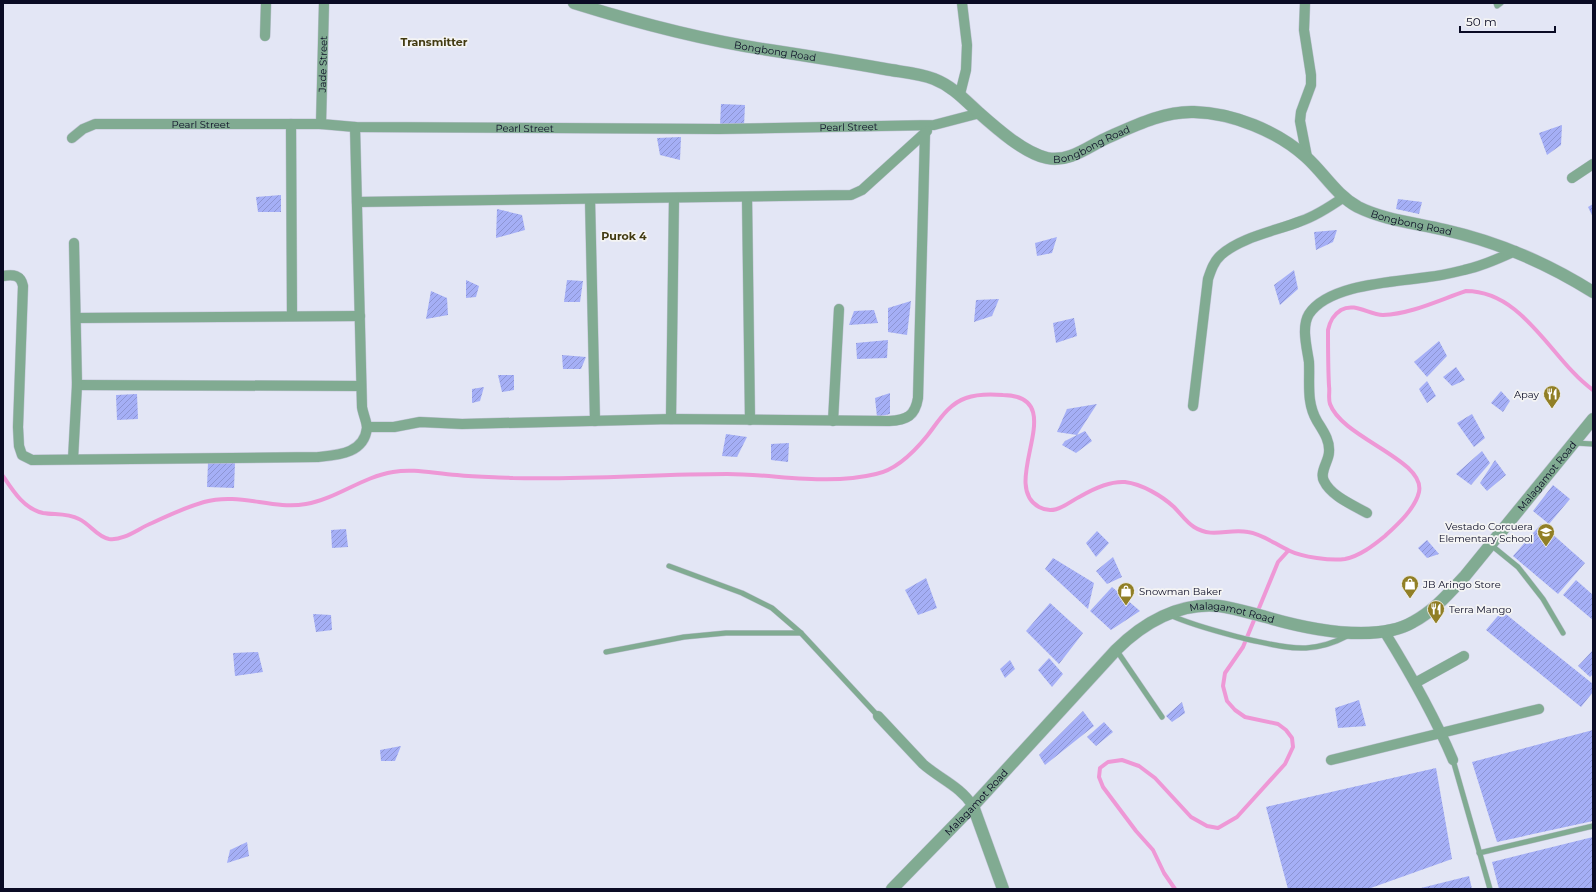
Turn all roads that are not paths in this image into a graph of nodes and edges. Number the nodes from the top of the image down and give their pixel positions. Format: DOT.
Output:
graph roads {
  1 [pos="266,3"];
  2 [pos="324,3"];
  3 [pos="574,3"];
  4 [pos="962,3"];
  5 [pos="1305,3"];
  6 [pos="1496,3"];
  7 [pos="1502,3"];
  8 [pos="265,36"];
  9 [pos="960,94"];
  10 [pos="980,113"];
  11 [pos="291,124"];
  12 [pos="321,124"];
  13 [pos="934,125"];
  14 [pos="355,127"];
  15 [pos="925,133"];
  16 [pos="72,138"];
  17 [pos="1307,157"];
  18 [pos="1593,164"];
  19 [pos="1572,178"];
  20 [pos="746,197"];
  21 [pos="1344,197"];
  22 [pos="674,198"];
  23 [pos="590,199"];
  24 [pos="357,202"];
  25 [pos="74,243"];
  26 [pos="1515,251"];
  27 [pos="3,276"];
  28 [pos="1593,292"];
  29 [pos="839,309"];
  30 [pos="292,316"];
  31 [pos="360,316"];
  32 [pos="76,318"];
  33 [pos="77,385"];
  34 [pos="361,386"];
  35 [pos="1193,406"];
  36 [pos="671,419"];
  37 [pos="1593,419"];
  38 [pos="750,420"];
  39 [pos="595,421"];
  40 [pos="833,421"];
  41 [pos="367,427"];
  42 [pos="1574,442"];
  43 [pos="1593,444"];
  44 [pos="73,459"];
  45 [pos="1367,513"];
  46 [pos="1491,545"];
  47 [pos="669,566"];
  48 [pos="1167,614"];
  49 [pos="1384,631"];
  50 [pos="801,633"];
  51 [pos="1352,633"];
  52 [pos="1563,633"];
  53 [pos="1116,650"];
  54 [pos="606,652"];
  55 [pos="1464,656"];
  56 [pos="1415,683"];
  57 [pos="1539,709"];
  58 [pos="878,716"];
  59 [pos="1162,716"];
  60 [pos="1442,734"];
  61 [pos="1331,760"];
  62 [pos="1453,760"];
  63 [pos="973,806"];
  64 [pos="1593,826"];
  65 [pos="1479,853"];
  66 [pos="892,889"];
  67 [pos="1003,889"];
  68 [pos="1490,889"];
  1 -- 8 [label="street"];
  2 -- 12 [label="street, Jade Street"];
  3 -- 9 [label="street, Bongbong Road"];
  4 -- 9 [label="street"];
  5 -- 17 [label="street"];
  6 -- 7 [label="lane"];
  9 -- 10 [label="street, Bongbong Road"];
  10 -- 13 [label="street, Pearl Street"];
  10 -- 17 [label="street, Bongbong Road"];
  11 -- 12 [label="street, Pearl Street"];
  11 -- 16 [label="street, Pearl Street"];
  11 -- 30 [label="street"];
  12 -- 14 [label="street, Pearl Street"];
  13 -- 14 [label="street, Pearl Street"];
  13 -- 15 [label="street"];
  14 -- 24 [label="street"];
  15 -- 20 [label="street"];
  15 -- 40 [label="street"];
  17 -- 21 [label="street, Bongbong Road"];
  18 -- 19 [label="street"];
  20 -- 22 [label="street"];
  20 -- 38 [label="street"];
  21 -- 26 [label="street, Bongbong Road"];
  21 -- 35 [label="street"];
  22 -- 23 [label="street"];
  22 -- 36 [label="street"];
  23 -- 24 [label="street"];
  23 -- 39 [label="street"];
  24 -- 31 [label="street"];
  25 -- 32 [label="street"];
  26 -- 28 [label="street, Bongbong Road"];
  26 -- 45 [label="street"];
  27 -- 44 [label="street"];
  29 -- 40 [label="street"];
  30 -- 31 [label="street"];
  30 -- 32 [label="street"];
  31 -- 34 [label="street"];
  32 -- 33 [label="street"];
  33 -- 34 [label="street"];
  33 -- 44 [label="street"];
  34 -- 41 [label="street"];
  36 -- 38 [label="street"];
  36 -- 39 [label="street"];
  37 -- 42 [label="street, Malagamot Road"];
  38 -- 40 [label="street"];
  39 -- 41 [label="street"];
  41 -- 44 [label="street"];
  42 -- 43 [label="lane"];
  42 -- 46 [label="street, Malagamot Road"];
  46 -- 49 [label="street, Malagamot Road"];
  46 -- 52 [label="lane"];
  47 -- 50 [label="lane"];
  48 -- 51 [label="street, Malagamot Road"];
  48 -- 51 [label="lane"];
  48 -- 53 [label="street, Malagamot Road"];
  49 -- 51 [label="street, Malagamot Road"];
  49 -- 56 [label="street"];
  50 -- 54 [label="lane"];
  50 -- 58 [label="lane"];
  53 -- 59 [label="lane"];
  53 -- 63 [label="street, Malagamot Road"];
  55 -- 56 [label="street"];
  56 -- 60 [label="street"];
  57 -- 60 [label="street"];
  58 -- 63 [label="street"];
  60 -- 61 [label="street"];
  60 -- 62 [label="street"];
  62 -- 65 [label="lane"];
  63 -- 66 [label="street, Malagamot Road"];
  63 -- 67 [label="street"];
  64 -- 65 [label="lane"];
  65 -- 68 [label="lane"];
}
